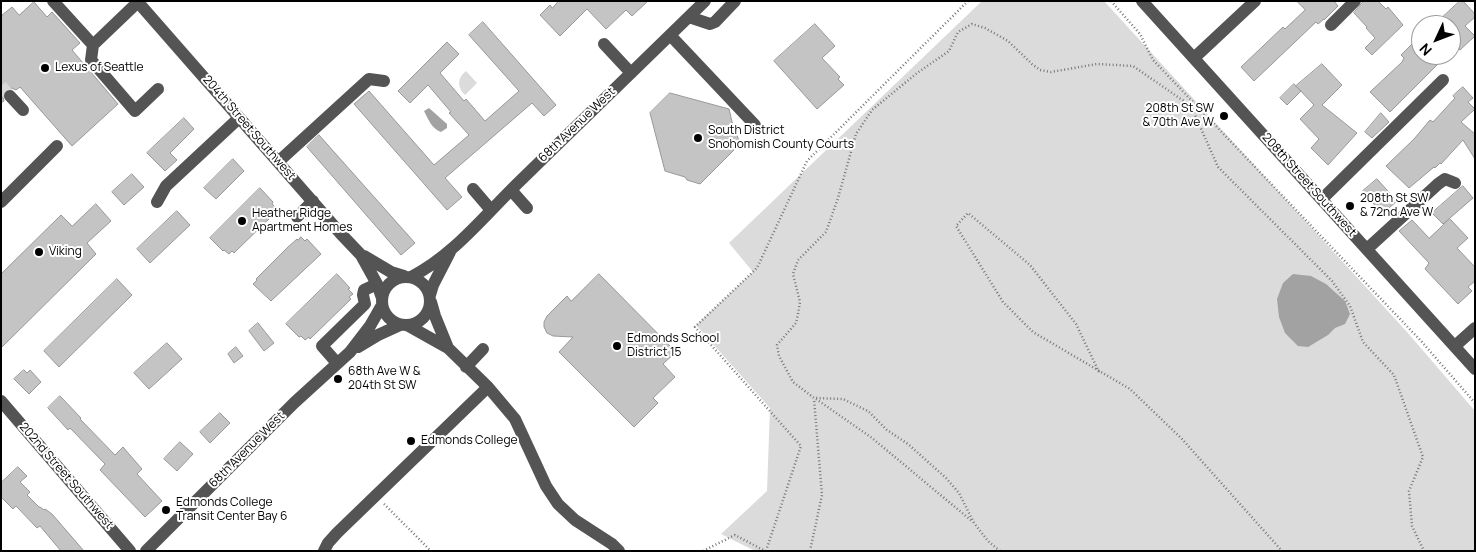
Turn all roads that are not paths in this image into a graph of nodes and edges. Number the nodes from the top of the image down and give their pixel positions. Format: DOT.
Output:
graph roads {
  1 [pos="53,1"];
  2 [pos="705,1"];
  3 [pos="735,1"];
  4 [pos="1142,1"];
  5 [pos="1255,1"];
  6 [pos="1355,1"];
  7 [pos="138,2"];
  8 [pos="689,17"];
  9 [pos="1331,25"];
  10 [pos="670,35"];
  11 [pos="604,44"];
  12 [pos="93,45"];
  13 [pos="1194,58"];
  14 [pos="631,73"];
  15 [pos="1444,80"];
  16 [pos="384,81"];
  17 [pos="158,89"];
  18 [pos="10,96"];
  19 [pos="22,110"];
  20 [pos="239,118"];
  21 [pos="755,125"];
  22 [pos="57,146"];
  23 [pos="278,162"];
  24 [pos="1455,183"];
  25 [pos="473,189"];
  26 [pos="511,190"];
  27 [pos="1322,199"];
  28 [pos="313,201"];
  29 [pos="1,202"];
  30 [pos="158,202"];
  31 [pos="527,208"];
  32 [pos="491,210"];
  33 [pos="297,217"];
  34 [pos="1367,249"];
  35 [pos="451,250"];
  36 [pos="361,255"];
  37 [pos="407,276"];
  38 [pos="377,284"];
  39 [pos="430,298"];
  40 [pos="382,301"];
  41 [pos="403,325"];
  42 [pos="1475,328"];
  43 [pos="1455,346"];
  44 [pos="448,348"];
  45 [pos="483,349"];
  46 [pos="350,352"];
  47 [pos="337,364"];
  48 [pos="466,366"];
  49 [pos="1475,369"];
  50 [pos="488,388"];
  51 [pos="1,401"];
  52 [pos="130,551"];
  53 [pos="146,551"];
  54 [pos="324,551"];
  55 [pos="619,551"];
  1 -- 12 [label="street"];
  2 -- 8 [label="street, 68th Avenue West"];
  3 -- 8 [label="street"];
  4 -- 13 [label="street, 208th Street Southwest"];
  5 -- 13 [label="street"];
  6 -- 9 [label="street"];
  7 -- 12 [label="street"];
  7 -- 20 [label="street, 204th Street Southwest"];
  8 -- 10 [label="street, 68th Avenue West"];
  10 -- 14 [label="street, 68th Avenue West"];
  10 -- 21 [label="street"];
  11 -- 14 [label="street"];
  12 -- 17 [label="street"];
  13 -- 27 [label="street, 208th Street Southwest"];
  14 -- 26 [label="street, 68th Avenue West"];
  15 -- 27 [label="street"];
  16 -- 23 [label="street"];
  18 -- 19 [label="street"];
  20 -- 23 [label="street, 204th Street Southwest"];
  20 -- 30 [label="street"];
  22 -- 29 [label="street"];
  23 -- 28 [label="street, 204th Street Southwest"];
  24 -- 34 [label="street"];
  25 -- 32 [label="street"];
  26 -- 31 [label="street"];
  26 -- 32 [label="street, 68th Avenue West"];
  27 -- 34 [label="street, 208th Street Southwest"];
  28 -- 33 [label="street"];
  28 -- 36 [label="street, 204th Street Southwest"];
  32 -- 35 [label="street, 68th Avenue West"];
  34 -- 43 [label="street, 208th Street Southwest"];
  35 -- 37 [label="street, 68th Avenue West"];
  35 -- 39 [label="street, 68th Avenue West"];
  36 -- 37 [label="street, 204th Street Southwest"];
  36 -- 38 [label="street, 204th Street Southwest"];
  37 -- 39 [label="street"];
  37 -- 40 [label="street"];
  38 -- 40 [label="street, 204th Street Southwest"];
  38 -- 47 [label="street"];
  39 -- 41 [label="street"];
  39 -- 44 [label="street"];
  40 -- 41 [label="street"];
  40 -- 46 [label="street, 68th Avenue West"];
  41 -- 44 [label="street"];
  41 -- 46 [label="street, 68th Avenue West"];
  42 -- 43 [label="street"];
  43 -- 49 [label="street, 208th Street Southwest"];
  44 -- 48 [label="street"];
  45 -- 48 [label="street"];
  46 -- 47 [label="street, 68th Avenue West"];
  47 -- 53 [label="street, 68th Avenue West"];
  48 -- 50 [label="street"];
  50 -- 54 [label="street"];
  50 -- 55 [label="street"];
  51 -- 52 [label="street, 202nd Street Southwest"];
}
